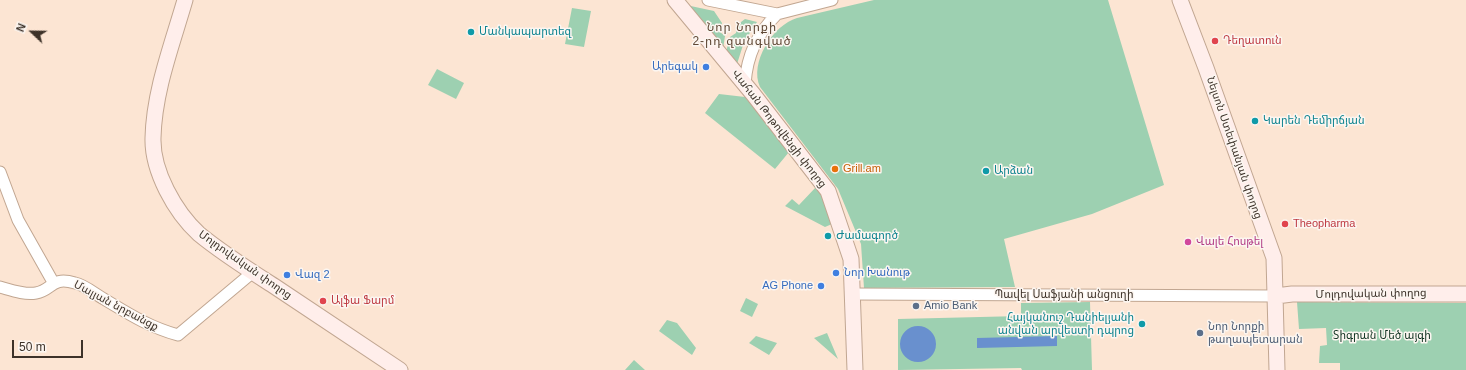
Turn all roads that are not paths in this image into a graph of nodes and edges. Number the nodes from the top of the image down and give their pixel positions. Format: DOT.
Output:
graph roads {
  1 [pos="185,0"];
  2 [pos="675,0"];
  3 [pos="708,0"];
  4 [pos="832,0"];
  5 [pos="1180,0"];
  6 [pos="777,14"];
  7 [pos="745,84"];
  8 [pos="0,172"];
  9 [pos="253,272"];
  10 [pos="53,282"];
  11 [pos="0,287"];
  12 [pos="852,294"];
  13 [pos="1466,294"];
  14 [pos="1276,296"];
  15 [pos="400,370"];
  16 [pos="855,370"];
  17 [pos="1277,370"];
  1 -- 9 [label="street, Մոլդովական փողոց"];
  2 -- 7 [label="street, Վահան Թոթովենցի փողոց"];
  3 -- 6 [label="street"];
  4 -- 6 [label="street"];
  5 -- 14 [label="street, Նելսոն Ստեփանյան փողոց"];
  6 -- 7 [label="street"];
  7 -- 12 [label="street, Վահան Թոթովենցի փողոց"];
  8 -- 10 [label="street"];
  9 -- 10 [label="street, Մալյան նրբանցք"];
  9 -- 15 [label="street, Մոլդովական փողոց"];
  10 -- 11 [label="street"];
  12 -- 14 [label="street, Պավել Սաֆյանի անցուղի"];
  12 -- 16 [label="street, Վահան Թոթովենցի փողոց"];
  13 -- 14 [label="street, Մոլդովական փողոց"];
  14 -- 17 [label="street, Նելսոն Ստեփանյան փողոց"];
}
